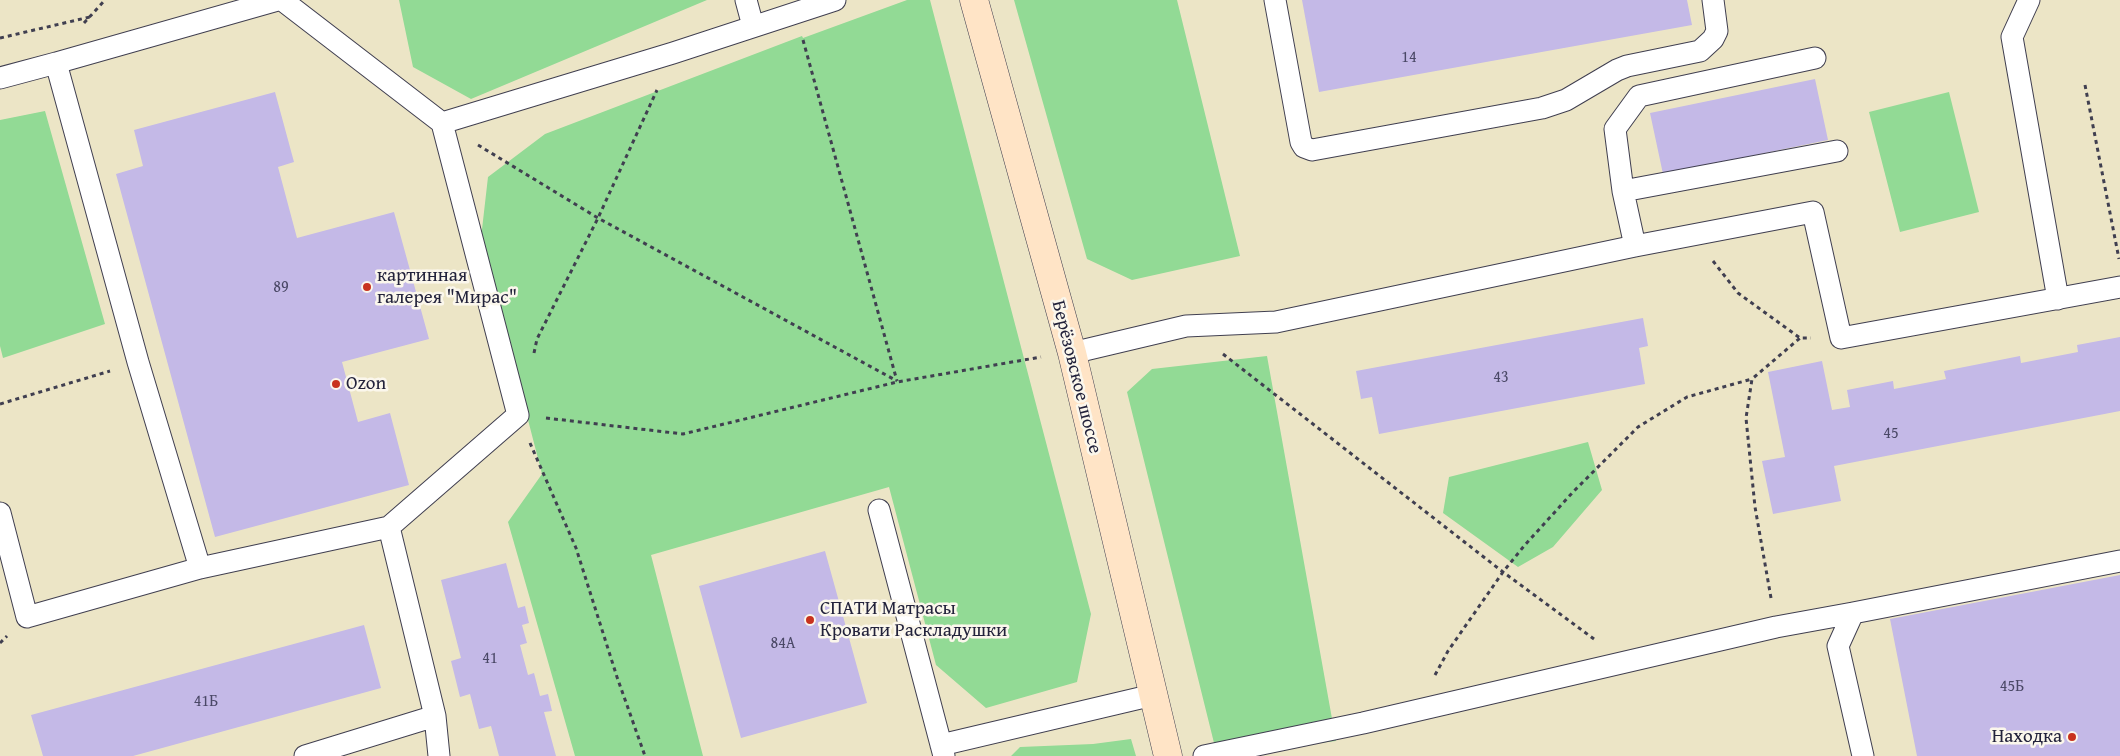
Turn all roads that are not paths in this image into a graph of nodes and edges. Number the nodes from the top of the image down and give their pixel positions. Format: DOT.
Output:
graph roads {
  1 [pos="278,0"];
  2 [pos="282,0"];
  3 [pos="746,0"];
  4 [pos="835,0"];
  5 [pos="974,0"];
  6 [pos="1275,0"];
  7 [pos="1713,0"];
  8 [pos="2029,0"];
  9 [pos="753,26"];
  10 [pos="1814,58"];
  11 [pos="56,63"];
  12 [pos="0,78"];
  13 [pos="442,123"];
  14 [pos="1837,151"];
  15 [pos="1624,191"];
  16 [pos="1635,246"];
  17 [pos="2120,287"];
  18 [pos="2058,299"];
  19 [pos="1072,353"];
  20 [pos="879,510"];
  21 [pos="0,512"];
  22 [pos="389,527"];
  23 [pos="2120,561"];
  24 [pos="200,568"];
  25 [pos="1852,613"];
  26 [pos="1153,695"];
  27 [pos="435,716"];
  28 [pos="943,750"];
  29 [pos="305,756"];
  30 [pos="439,756"];
  31 [pos="1168,756"];
  32 [pos="1204,756"];
  33 [pos="1863,756"];
  1 -- 11 [label="lane"];
  2 -- 13 [label="lane"];
  3 -- 9 [label="lane"];
  4 -- 9 [label="lane"];
  5 -- 19 [label="main road, Берёзовское шоссе"];
  6 -- 7 [label="lane"];
  8 -- 18 [label="lane"];
  9 -- 13 [label="lane"];
  10 -- 15 [label="lane"];
  11 -- 12 [label="lane"];
  11 -- 24 [label="lane"];
  13 -- 22 [label="lane"];
  14 -- 15 [label="lane"];
  15 -- 16 [label="lane"];
  16 -- 18 [label="lane"];
  16 -- 19 [label="lane"];
  17 -- 18 [label="lane"];
  19 -- 26 [label="main road, Берёзовское шоссе"];
  20 -- 28 [label="lane"];
  21 -- 24 [label="lane"];
  22 -- 24 [label="lane"];
  22 -- 27 [label="lane"];
  23 -- 25 [label="lane"];
  25 -- 32 [label="lane"];
  25 -- 33 [label="lane"];
  26 -- 28 [label="lane"];
  26 -- 31 [label="main road, Берёзовское шоссе"];
  27 -- 29 [label="lane"];
  27 -- 30 [label="lane"];
}
